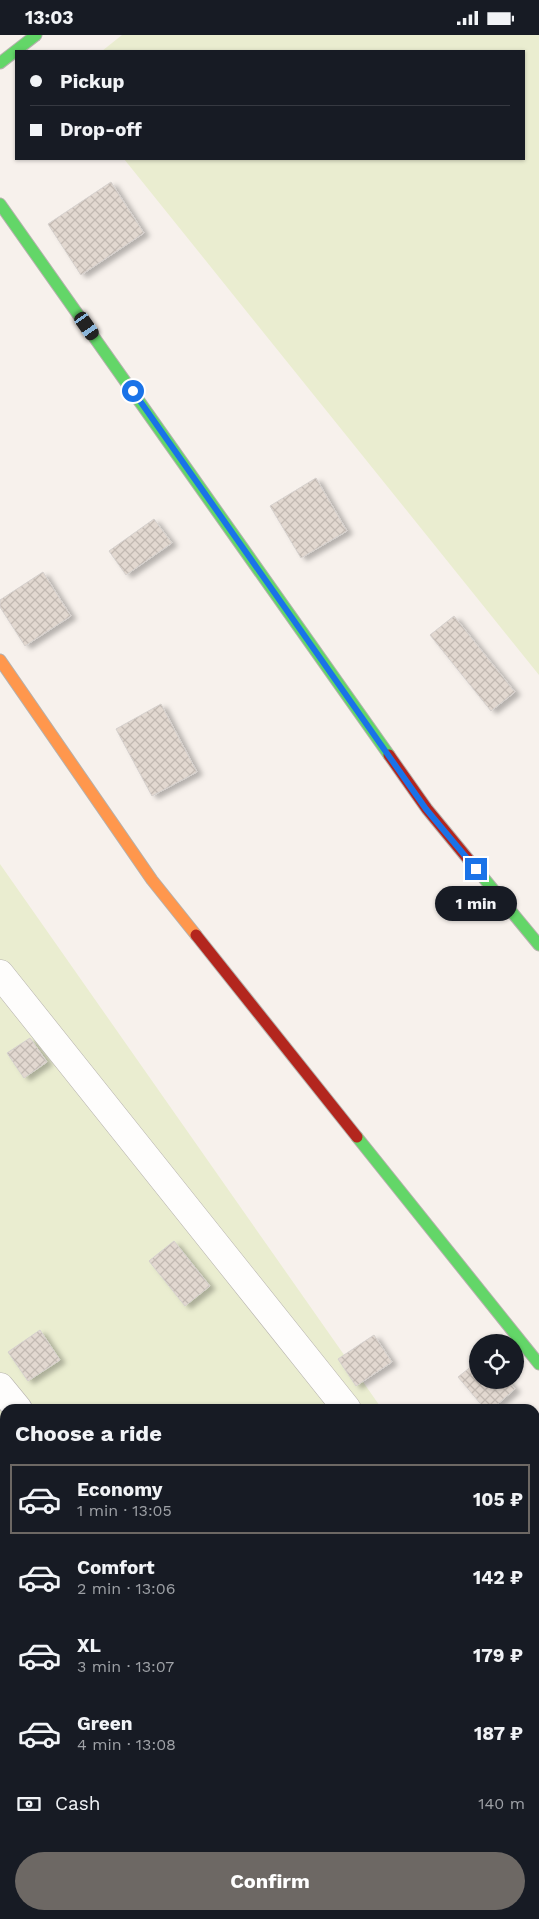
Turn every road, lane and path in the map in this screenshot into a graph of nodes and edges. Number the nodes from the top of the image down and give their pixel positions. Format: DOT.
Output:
graph roads {
  1 [pos="36,35"];
  2 [pos="17,50"];
  3 [pos="15,51"];
  4 [pos="0,63"];
  5 [pos="0,204"];
  6 [pos="0,660"];
  7 [pos="539,945"];
  8 [pos="0,974"];
  9 [pos="539,1364"];
  10 [pos="0,1387"];
  11 [pos="14,1404"];
  12 [pos="343,1404"];
  1 -- 2 [label="street"];
  3 -- 4 [label="street"];
  5 -- 7 [label="street"];
  6 -- 9 [label="street"];
  8 -- 12 [label="street"];
  10 -- 11 [label="street"];
}
